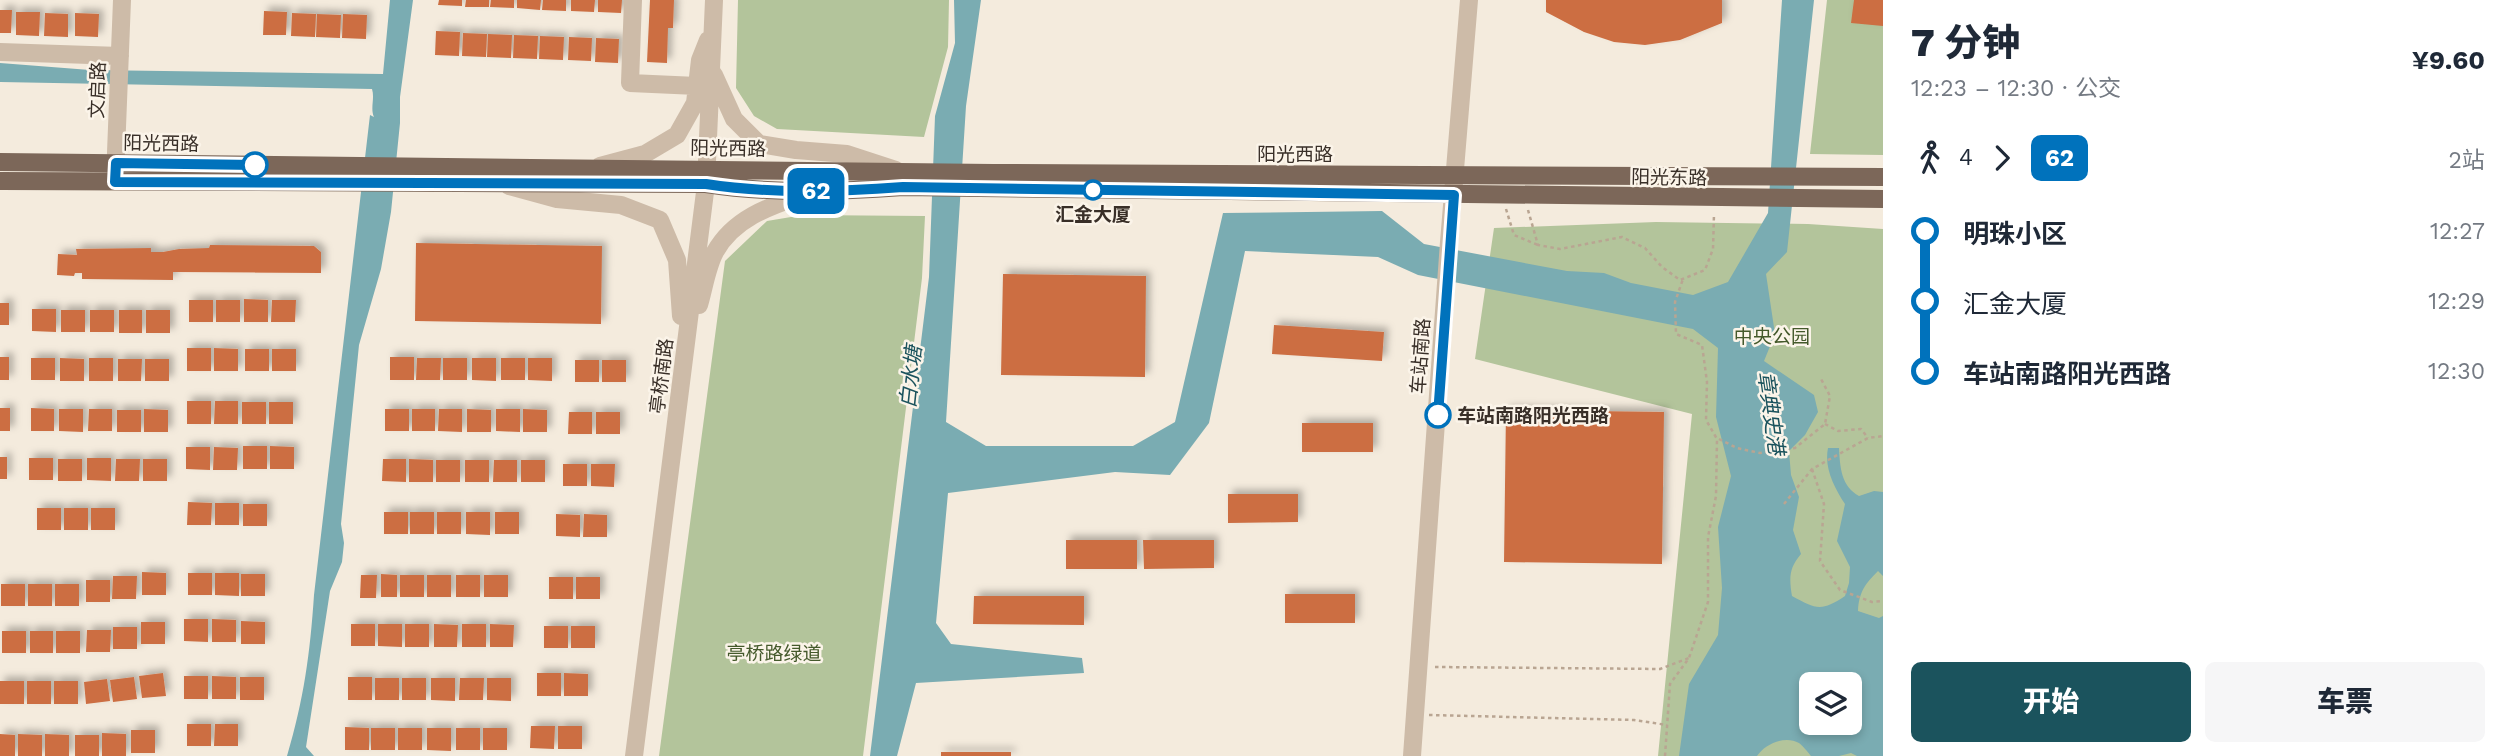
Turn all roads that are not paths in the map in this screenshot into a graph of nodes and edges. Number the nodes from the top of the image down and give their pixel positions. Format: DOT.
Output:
graph roads {
  1 [pos="122,0"];
  2 [pos="633,0"];
  3 [pos="714,0"];
  4 [pos="1469,0"];
  5 [pos="713,27"];
  6 [pos="0,52"];
  7 [pos="120,57"];
  8 [pos="712,70"];
  9 [pos="697,86"];
  10 [pos="0,162"];
  11 [pos="27,162"];
  12 [pos="116,163"];
  13 [pos="594,167"];
  14 [pos="347,175"];
  15 [pos="409,175"];
  16 [pos="706,176"];
  17 [pos="1455,176"];
  18 [pos="1883,177"];
  19 [pos="903,180"];
  20 [pos="0,181"];
  21 [pos="26,181"];
  22 [pos="992,181"];
  23 [pos="115,182"];
  24 [pos="506,185"];
  25 [pos="814,191"];
  26 [pos="1454,195"];
  27 [pos="1883,199"];
  28 [pos="683,362"];
  29 [pos="635,756"];
  30 [pos="1412,756"];
  1 -- 7 [label="street, 文启路"];
  2 -- 9 [label="street"];
  3 -- 5 [label="street, 亭桥南路"];
  4 -- 17 [label="street, 车站南路"];
  5 -- 8 [label="street, 亭桥南路"];
  5 -- 9 [label="street"];
  6 -- 7 [label="street"];
  7 -- 12 [label="street, 文启路"];
  8 -- 16 [label="street, 亭桥南路"];
  8 -- 19 [label="street"];
  9 -- 13 [label="street"];
  10 -- 11 [label="main road, 阳光西路"];
  11 -- 12 [label="main road, 阳光西路"];
  11 -- 21 [label="street"];
  12 -- 14 [label="main road, 阳光西路"];
  12 -- 23 [label="street, 文启路"];
  13 -- 15 [label="main road, 阳光西路"];
  13 -- 16 [label="main road, 阳光西路"];
  14 -- 15 [label="main road, 阳光西路"];
  14 -- 23 [label="main road, 阳光西路"];
  15 -- 24 [label="main road, 阳光西路"];
  16 -- 19 [label="main road, 阳光西路"];
  16 -- 24 [label="main road, 阳光西路"];
  16 -- 25 [label="main road, 阳光西路"];
  16 -- 28 [label="street, 亭桥南路"];
  17 -- 18 [label="main road, 阳光东路"];
  17 -- 22 [label="main road, 阳光西路"];
  17 -- 26 [label="street, 车站南路"];
  19 -- 22 [label="main road, 阳光西路"];
  19 -- 25 [label="main road, 阳光西路"];
  20 -- 21 [label="main road, 阳光西路"];
  21 -- 23 [label="main road, 阳光西路"];
  22 -- 26 [label="main road, 阳光西路"];
  24 -- 28 [label="street"];
  25 -- 28 [label="street"];
  26 -- 27 [label="main road, 阳光东路"];
  26 -- 30 [label="street, 车站南路"];
  28 -- 29 [label="street, 亭桥南路"];
}
